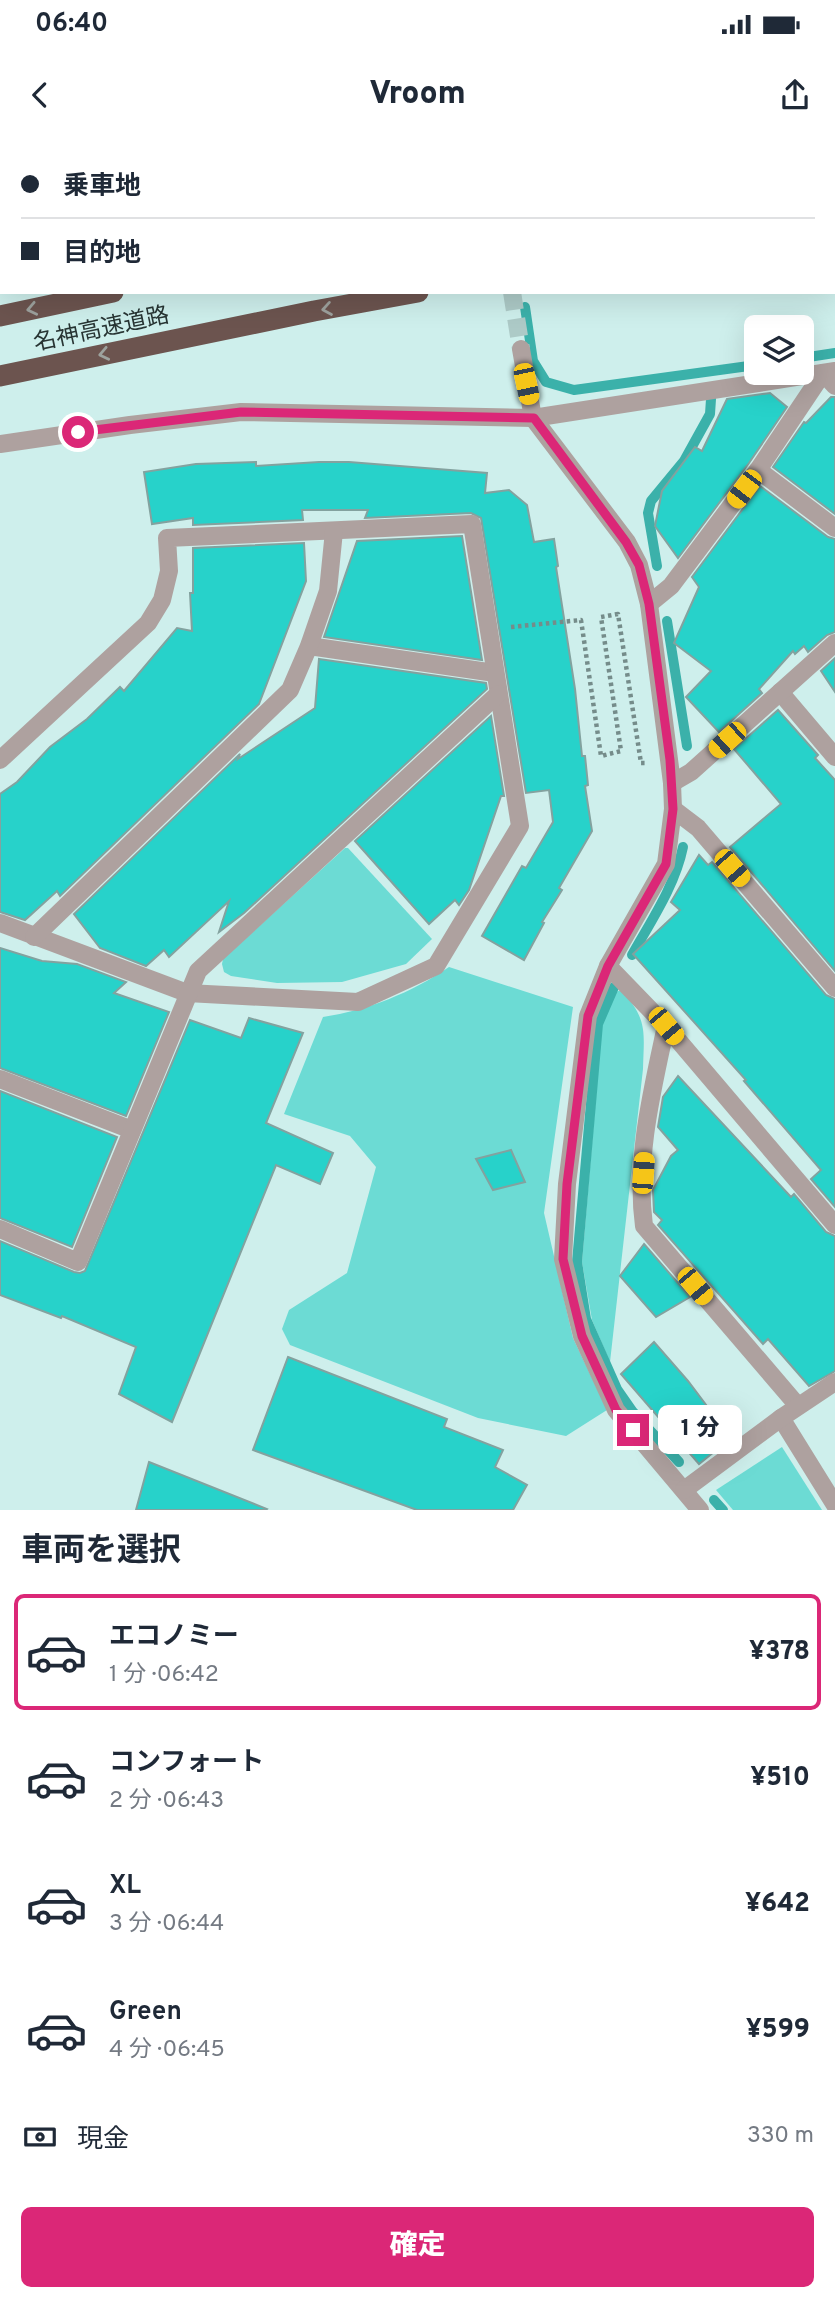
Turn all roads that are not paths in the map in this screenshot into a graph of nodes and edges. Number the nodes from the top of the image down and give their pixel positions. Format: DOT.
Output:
graph roads {
  1 [pos="104,294"];
  2 [pos="407,294"];
  3 [pos="0,316"];
  4 [pos="521,348"];
  5 [pos="0,376"];
  6 [pos="831,377"];
  7 [pos="534,418"];
  8 [pos="0,443"];
  9 [pos="758,470"];
  10 [pos="835,528"];
  11 [pos="334,531"];
  12 [pos="649,604"];
  13 [pos="835,643"];
  14 [pos="309,646"];
  15 [pos="495,673"];
  16 [pos="780,692"];
  17 [pos="498,694"];
  18 [pos="835,757"];
  19 [pos="0,760"];
  20 [pos="672,783"];
  21 [pos="673,809"];
  22 [pos="0,923"];
  23 [pos="34,937"];
  24 [pos="608,966"];
  25 [pos="835,988"];
  26 [pos="187,993"];
  27 [pos="666,1026"];
  28 [pos="0,1079"];
  29 [pos="132,1130"];
  30 [pos="835,1225"];
  31 [pos="0,1230"];
  32 [pos="835,1382"];
  33 [pos="798,1406"];
  34 [pos="781,1418"];
  35 [pos="684,1490"];
  36 [pos="835,1505"];
  37 [pos="700,1510"];
  1 -- 3 [label="highway, 名神高速道路, one-way"];
  2 -- 5 [label="highway, 名神高速道路, one-way"];
  4 -- 7 [label="street"];
  6 -- 7 [label="street"];
  6 -- 9 [label="street"];
  7 -- 8 [label="street"];
  7 -- 12 [label="street"];
  9 -- 10 [label="street"];
  9 -- 12 [label="street"];
  11 -- 14 [label="street"];
  11 -- 15 [label="street"];
  11 -- 19 [label="street"];
  12 -- 20 [label="street"];
  13 -- 16 [label="street"];
  14 -- 15 [label="street"];
  14 -- 23 [label="street"];
  15 -- 17 [label="street"];
  16 -- 18 [label="street"];
  16 -- 20 [label="street"];
  17 -- 26 [label="street"];
  17 -- 26 [label="street"];
  20 -- 21 [label="street"];
  21 -- 24 [label="street"];
  21 -- 25 [label="street"];
  22 -- 23 [label="street"];
  23 -- 26 [label="street"];
  24 -- 27 [label="street"];
  24 -- 35 [label="street"];
  26 -- 29 [label="street"];
  27 -- 30 [label="street"];
  27 -- 33 [label="street"];
  28 -- 29 [label="street"];
  29 -- 31 [label="street"];
  32 -- 33 [label="street"];
  33 -- 34 [label="street"];
  34 -- 35 [label="street"];
  34 -- 36 [label="street"];
  35 -- 37 [label="street"];
}
